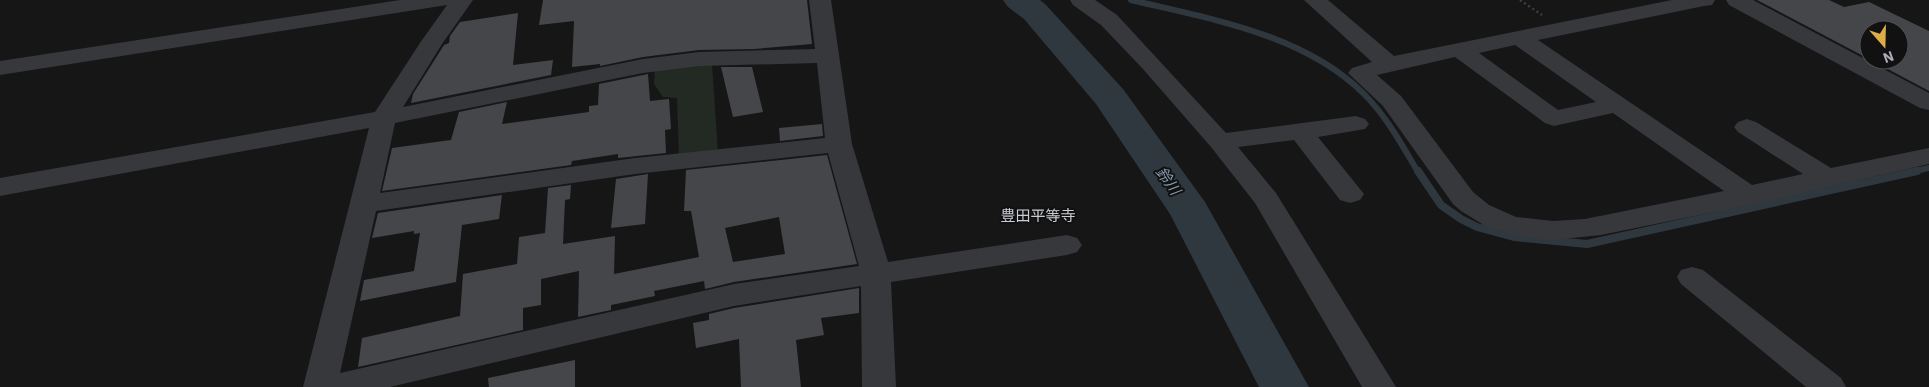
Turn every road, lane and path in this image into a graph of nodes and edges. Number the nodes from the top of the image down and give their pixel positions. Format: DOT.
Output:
graph roads {
  1 [pos="442,0"];
  2 [pos="462,0"];
  3 [pos="820,0"];
  4 [pos="1081,0"];
  5 [pos="1315,0"];
  6 [pos="1704,0"];
  7 [pos="1737,0"];
  8 [pos="397,3"];
  9 [pos="1520,38"];
  10 [pos="1460,50"];
  11 [pos="826,56"];
  12 [pos="1389,64"];
  13 [pos="0,68"];
  14 [pos="1929,103"];
  15 [pos="1618,105"];
  16 [pos="384,118"];
  17 [pos="1356,124"];
  18 [pos="1747,127"];
  19 [pos="1300,131"];
  20 [pos="1220,142"];
  21 [pos="838,144"];
  22 [pos="1929,156"];
  23 [pos="1828,178"];
  24 [pos="0,187"];
  25 [pos="1350,194"];
  26 [pos="1750,196"];
  27 [pos="362,204"];
  28 [pos="1067,246"];
  29 [pos="876,272"];
  30 [pos="1692,277"];
  31 [pos="320,387"];
  32 [pos="335,387"];
  33 [pos="879,387"];
  34 [pos="1379,387"];
  35 [pos="1829,387"];
  1 -- 8 [label="street"];
  2 -- 16 [label="street"];
  3 -- 11 [label="street"];
  4 -- 20 [label="street"];
  5 -- 12 [label="street"];
  6 -- 9 [label="street"];
  7 -- 14 [label="street"];
  8 -- 13 [label="street"];
  9 -- 10 [label="street"];
  9 -- 15 [label="street"];
  10 -- 12 [label="street"];
  10 -- 15 [label="street"];
  11 -- 16 [label="street"];
  11 -- 21 [label="street"];
  12 -- 26 [label="street"];
  15 -- 26 [label="street"];
  16 -- 24 [label="street"];
  16 -- 27 [label="street"];
  17 -- 19 [label="street"];
  18 -- 23 [label="street"];
  19 -- 20 [label="street"];
  19 -- 25 [label="street"];
  20 -- 34 [label="street"];
  21 -- 27 [label="street"];
  21 -- 29 [label="street"];
  22 -- 23 [label="street"];
  23 -- 26 [label="street"];
  27 -- 31 [label="street"];
  28 -- 29 [label="street"];
  29 -- 32 [label="street"];
  29 -- 33 [label="street"];
  30 -- 35 [label="street"];
}
